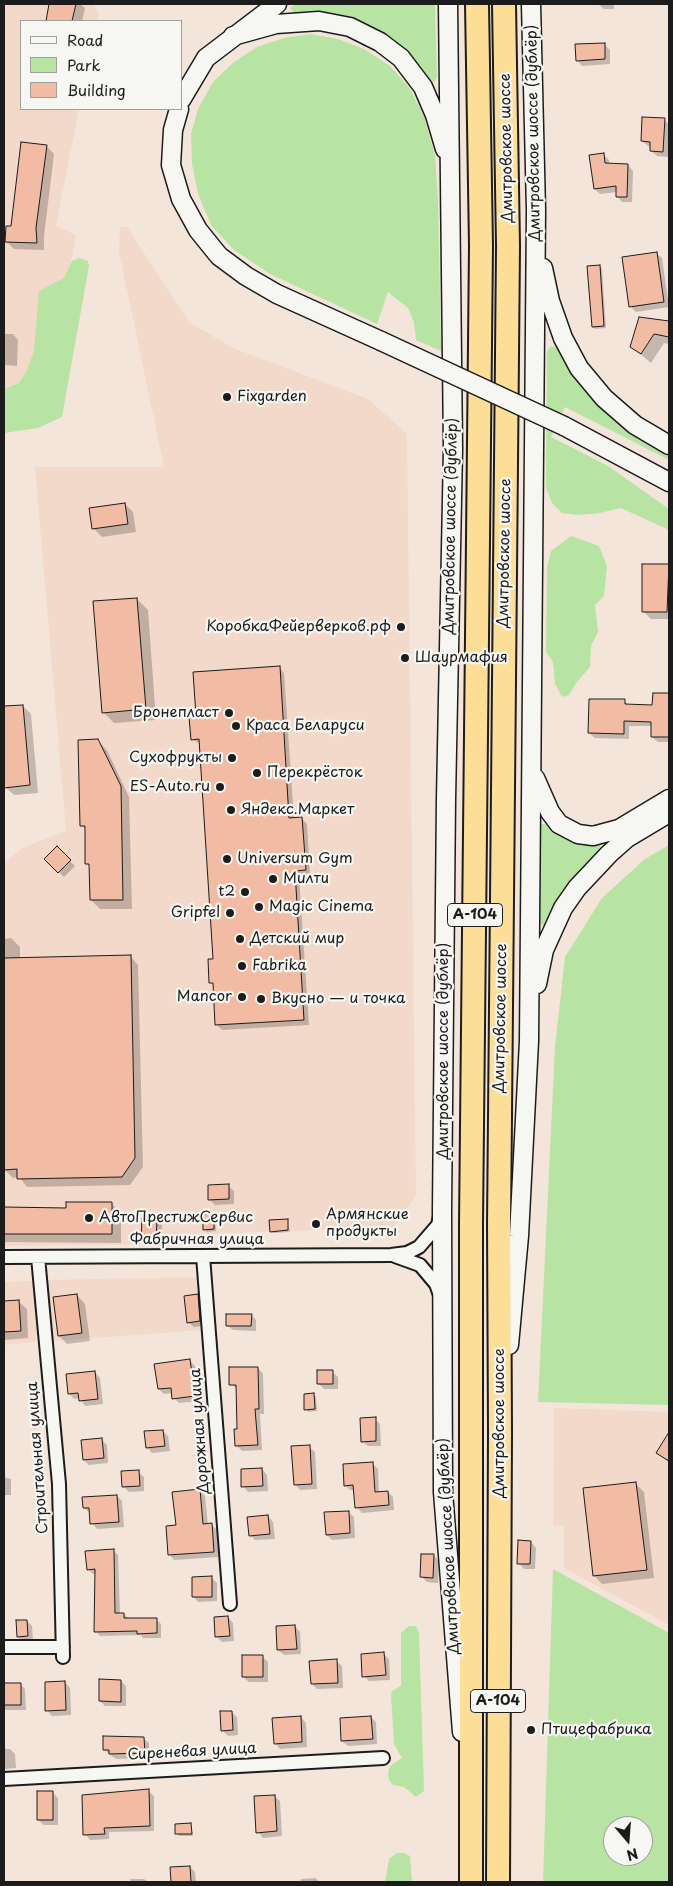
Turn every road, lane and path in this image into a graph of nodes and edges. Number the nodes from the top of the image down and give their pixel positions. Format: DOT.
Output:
graph roads {
  1 [pos="277,4"];
  2 [pos="448,4"];
  3 [pos="477,4"];
  4 [pos="504,4"];
  5 [pos="532,4"];
  6 [pos="233,36"];
  7 [pos="182,98"];
  8 [pos="179,110"];
  9 [pos="452,175"];
  10 [pos="536,210"];
  11 [pos="669,445"];
  12 [pos="669,482"];
  13 [pos="531,752"];
  14 [pos="669,799"];
  15 [pos="669,813"];
  16 [pos="529,1042"];
  17 [pos="442,1208"];
  18 [pos="391,1255"];
  19 [pos="203,1256"];
  20 [pos="4,1257"];
  21 [pos="38,1257"];
  22 [pos="442,1302"];
  23 [pos="500,1432"];
  24 [pos="230,1604"];
  25 [pos="4,1646"];
  26 [pos="382,1758"];
  27 [pos="4,1779"];
  28 [pos="470,1827"];
  29 [pos="471,1882"];
  30 [pos="498,1882"];
  1 -- 6 [label="main road"];
  2 -- 9 [label="main road, Дмитровское шоссе (дублёр)"];
  3 -- 28 [label="highway, Дмитровское шоссе / А-104"];
  4 -- 23 [label="highway, Дмитровское шоссе / А-104"];
  5 -- 10 [label="main road, Дмитровское шоссе (дублёр)"];
  6 -- 7 [label="main road"];
  6 -- 9 [label="main road"];
  8 -- 12 [label="main road, bridge"];
  9 -- 17 [label="main road, Дмитровское шоссе (дублёр)"];
  10 -- 11 [label="main road"];
  10 -- 13 [label="main road, Дмитровское шоссе (дублёр)"];
  13 -- 14 [label="main road"];
  13 -- 16 [label="main road, Дмитровское шоссе (дублёр)"];
  15 -- 16 [label="main road"];
  16 -- 23 [label="main road, Дмитровское шоссе (дублёр)"];
  17 -- 18 [label="street, Фабричная улица"];
  17 -- 22 [label="main road, Дмитровское шоссе (дублёр)"];
  18 -- 19 [label="street, Фабричная улица"];
  18 -- 22 [label="street, Фабричная улица"];
  19 -- 21 [label="street, Фабричная улица"];
  19 -- 24 [label="street, Дорожная улица"];
  20 -- 21 [label="street, Фабричная улица"];
  21 -- 25 [label="street, Строительная улица"];
  22 -- 28 [label="main road, Дмитровское шоссе (дублёр)"];
  23 -- 30 [label="highway, Дмитровское шоссе / А-104"];
  26 -- 27 [label="street, Сиреневая улица"];
  28 -- 29 [label="highway, Дмитровское шоссе / А-104"];
}
